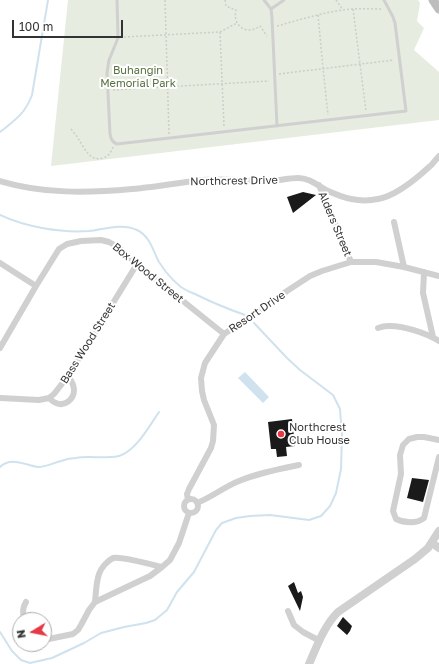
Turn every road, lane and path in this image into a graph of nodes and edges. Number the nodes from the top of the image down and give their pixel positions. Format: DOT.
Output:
graph roads {
  1 [pos="117,0"];
  2 [pos="165,0"];
  3 [pos="225,0"];
  4 [pos="271,0"];
  5 [pos="284,0"];
  6 [pos="336,0"];
  7 [pos="384,0"];
  8 [pos="433,0"];
  9 [pos="266,1"];
  10 [pos="271,9"];
  11 [pos="353,9"];
  12 [pos="389,9"];
  13 [pos="439,9"];
  14 [pos="342,10"];
  15 [pos="318,15"];
  16 [pos="237,23"];
  17 [pos="273,27"];
  18 [pos="220,32"];
  19 [pos="166,35"];
  20 [pos="118,38"];
  21 [pos="274,41"];
  22 [pos="400,60"];
  23 [pos="360,64"];
  24 [pos="322,68"];
  25 [pos="275,74"];
  26 [pos="275,81"];
  27 [pos="222,84"];
  28 [pos="168,86"];
  29 [pos="108,90"];
  30 [pos="366,116"];
  31 [pos="328,120"];
  32 [pos="277,126"];
  33 [pos="71,129"];
  34 [pos="224,132"];
  35 [pos="169,138"];
  36 [pos="114,143"];
  37 [pos="439,156"];
  38 [pos="439,164"];
  39 [pos="430,166"];
  40 [pos="0,181"];
  41 [pos="319,185"];
  42 [pos="394,222"];
  43 [pos="351,262"];
  44 [pos="0,263"];
  45 [pos="137,264"];
  46 [pos="404,267"];
  47 [pos="424,272"];
  48 [pos="439,276"];
  49 [pos="36,286"];
  50 [pos="378,328"];
  51 [pos="224,334"];
  52 [pos="433,338"];
  53 [pos="439,341"];
  54 [pos="0,348"];
  55 [pos="68,376"];
  56 [pos="0,398"];
  57 [pos="48,398"];
  58 [pos="439,440"];
  59 [pos="439,457"];
  60 [pos="299,465"];
  61 [pos="188,500"];
  62 [pos="197,504"];
  63 [pos="189,513"];
  64 [pos="439,531"];
  65 [pos="432,543"];
  66 [pos="439,548"];
  67 [pos="162,567"];
  68 [pos="26,602"];
  69 [pos="95,602"];
  70 [pos="288,611"];
  71 [pos="23,612"];
  72 [pos="52,638"];
  73 [pos="320,641"];
  74 [pos="309,664"];
  1 -- 20 [label="lane"];
  2 -- 19 [label="path"];
  3 -- 16 [label="path"];
  4 -- 9 [label="lane"];
  5 -- 10 [label="lane"];
  6 -- 14 [label="path"];
  7 -- 12 [label="lane"];
  8 -- 13 [label="main road"];
  9 -- 10 [label="lane"];
  10 -- 17 [label="lane"];
  11 -- 12 [label="path"];
  11 -- 14 [label="path"];
  11 -- 23 [label="path"];
  12 -- 22 [label="lane"];
  14 -- 15 [label="path"];
  15 -- 17 [label="path"];
  15 -- 24 [label="path"];
  16 -- 18 [label="path"];
  16 -- 21 [label="path"];
  17 -- 21 [label="lane"];
  18 -- 19 [label="path"];
  18 -- 27 [label="path"];
  19 -- 20 [label="path"];
  19 -- 28 [label="path"];
  20 -- 29 [label="lane"];
  21 -- 25 [label="lane"];
  22 -- 23 [label="path"];
  22 -- 30 [label="lane"];
  23 -- 24 [label="path"];
  23 -- 30 [label="path"];
  24 -- 25 [label="path"];
  24 -- 31 [label="path"];
  25 -- 26 [label="lane"];
  26 -- 27 [label="path"];
  26 -- 32 [label="lane"];
  27 -- 28 [label="path"];
  27 -- 34 [label="path"];
  28 -- 29 [label="path"];
  28 -- 35 [label="path"];
  29 -- 36 [label="lane"];
  30 -- 31 [label="lane"];
  31 -- 32 [label="lane"];
  32 -- 34 [label="lane"];
  33 -- 36 [label="path"];
  34 -- 35 [label="lane"];
  35 -- 36 [label="lane"];
  37 -- 39 [label="street, Northcrest Drive"];
  38 -- 39 [label="street, Northcrest Drive"];
  39 -- 41 [label="street, Northcrest Drive"];
  40 -- 41 [label="street, Northcrest Drive"];
  41 -- 43 [label="street, Alders Street"];
  42 -- 46 [label="street"];
  43 -- 46 [label="street, Resort Drive"];
  43 -- 51 [label="street, Resort Drive"];
  44 -- 49 [label="street"];
  45 -- 49 [label="street, Box Wood Street"];
  45 -- 51 [label="street, Box Wood Street"];
  45 -- 55 [label="street, Bass Wood Street"];
  46 -- 47 [label="street, Resort Drive"];
  47 -- 48 [label="street, Resort Drive"];
  47 -- 52 [label="street"];
  49 -- 54 [label="street, Box Wood Street"];
  50 -- 52 [label="street"];
  51 -- 61 [label="street, Resort Drive"];
  52 -- 53 [label="street"];
  55 -- 57 [label="street, Bass Wood Street"];
  55 -- 57 [label="street"];
  56 -- 57 [label="street"];
  58 -- 59 [label="street"];
  60 -- 62 [label="street"];
  61 -- 62 [label="street"];
  61 -- 63 [label="street"];
  62 -- 63 [label="street"];
  63 -- 67 [label="street"];
  64 -- 65 [label="street"];
  65 -- 66 [label="street"];
  65 -- 73 [label="street"];
  67 -- 69 [label="street"];
  67 -- 69 [label="street"];
  68 -- 71 [label="street"];
  69 -- 72 [label="street"];
  70 -- 73 [label="street"];
  73 -- 74 [label="street"];
}
